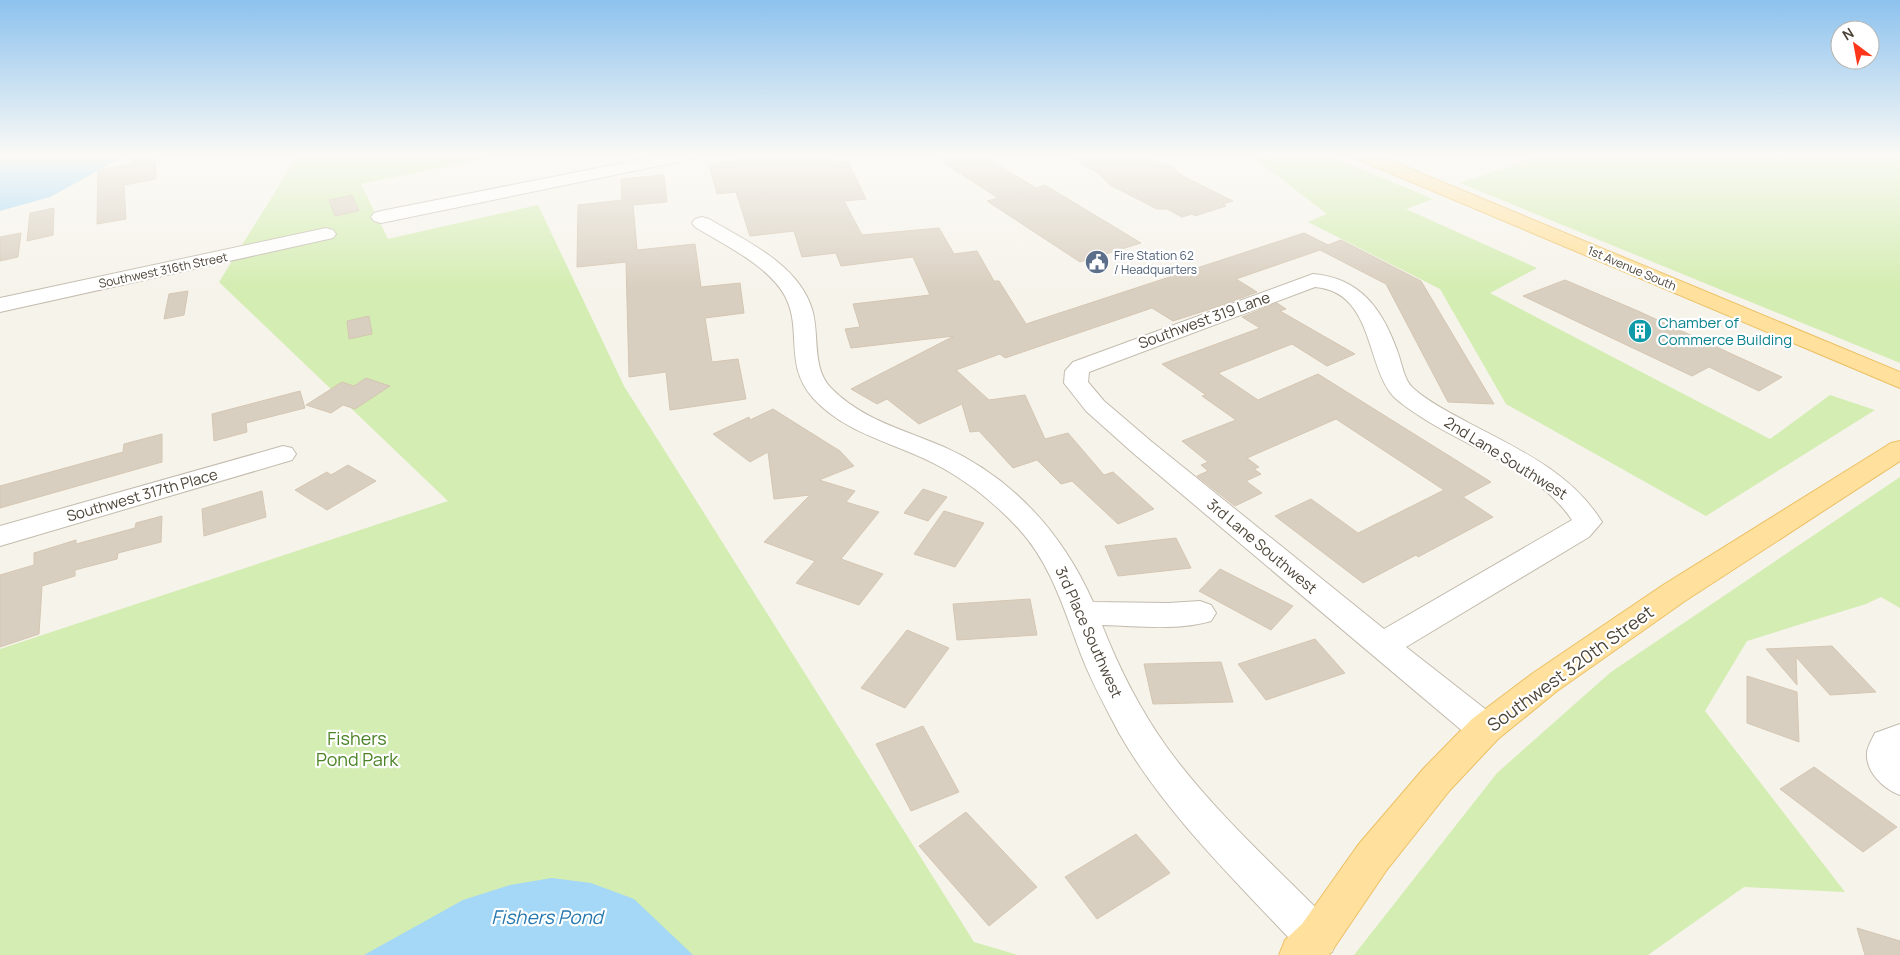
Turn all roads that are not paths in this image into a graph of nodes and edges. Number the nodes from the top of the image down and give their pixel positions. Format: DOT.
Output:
graph roads {
  1 [pos="467,200"];
  2 [pos="1475,200"];
  3 [pos="381,217"];
  4 [pos="702,223"];
  5 [pos="326,234"];
  6 [pos="1306,283"];
  7 [pos="0,305"];
  8 [pos="1102,358"];
  9 [pos="1900,381"];
  10 [pos="1900,449"];
  11 [pos="283,454"];
  12 [pos="0,536"];
  13 [pos="1082,613"];
  14 [pos="1200,613"];
  15 [pos="1383,646"];
  16 [pos="1485,729"];
  17 [pos="1900,740"];
  18 [pos="1900,779"];
  19 [pos="1308,947"];
  1 -- 3 [label="street"];
  2 -- 9 [label="main road, 1st Avenue South"];
  4 -- 13 [label="street, 3rd Place Southwest"];
  5 -- 7 [label="street, Southwest 316th Street"];
  6 -- 8 [label="street, Southwest 319 Lane"];
  6 -- 15 [label="street, 2nd Lane Southwest"];
  8 -- 15 [label="street, 3rd Lane Southwest"];
  10 -- 16 [label="main road, Southwest 320th Street"];
  11 -- 12 [label="street, Southwest 317th Place"];
  13 -- 14 [label="street"];
  13 -- 19 [label="street, 3rd Place Southwest"];
  15 -- 16 [label="street, 3rd Lane Southwest"];
  16 -- 19 [label="main road, Southwest 320th Street"];
  17 -- 18 [label="street"];
}
